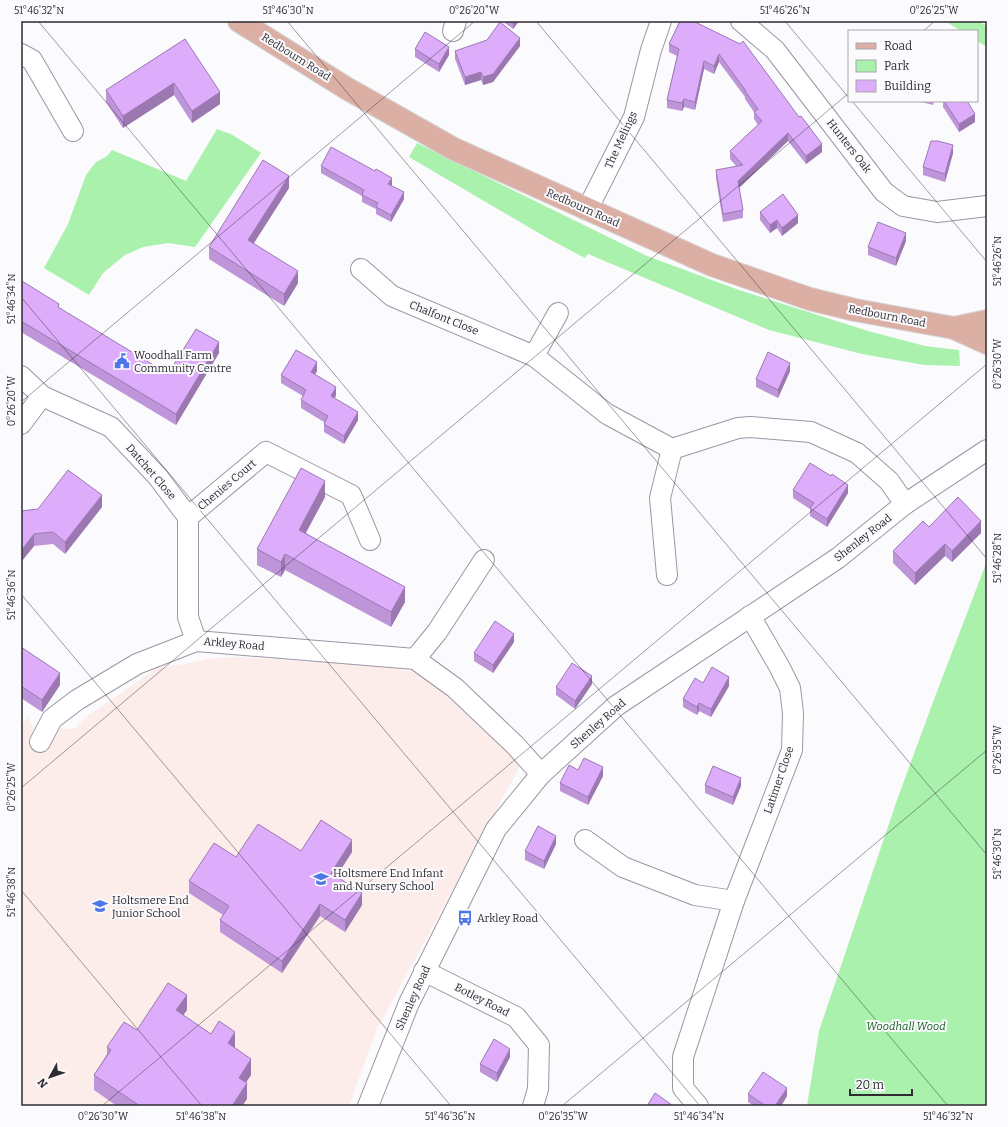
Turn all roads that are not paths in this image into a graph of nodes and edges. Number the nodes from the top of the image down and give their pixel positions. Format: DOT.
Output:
graph roads {
  1 [pos="239,21"];
  2 [pos="661,21"];
  3 [pos="741,21"];
  4 [pos="21,54"];
  5 [pos="73,131"];
  6 [pos="987,206"];
  7 [pos="587,210"];
  8 [pos="361,269"];
  9 [pos="558,313"];
  10 [pos="987,321"];
  11 [pos="954,328"];
  12 [pos="987,343"];
  13 [pos="534,356"];
  14 [pos="21,376"];
  15 [pos="42,396"];
  16 [pos="21,424"];
  17 [pos="672,449"];
  18 [pos="987,450"];
  19 [pos="905,504"];
  20 [pos="188,517"];
  21 [pos="370,540"];
  22 [pos="484,560"];
  23 [pos="667,575"];
  24 [pos="750,616"];
  25 [pos="196,641"];
  26 [pos="415,659"];
  27 [pos="40,742"];
  28 [pos="541,774"];
  29 [pos="585,840"];
  30 [pos="734,901"];
  31 [pos="424,971"];
  32 [pos="368,1106"];
  33 [pos="533,1106"];
  34 [pos="698,1106"];
  1 -- 7 [label="main road, Redbourn Road"];
  2 -- 7 [label="street, The Melings"];
  3 -- 6 [label="street, Hunters Oak"];
  4 -- 5 [label="street"];
  7 -- 11 [label="main road, Redbourn Road"];
  8 -- 13 [label="street, Chalfont Close"];
  9 -- 13 [label="street"];
  10 -- 11 [label="main road, Redbourn Road"];
  11 -- 12 [label="main road, Redbourn Road"];
  13 -- 17 [label="street, Chalfont Close"];
  14 -- 15 [label="street, Datchet Close"];
  15 -- 16 [label="street"];
  15 -- 20 [label="street, Datchet Close"];
  17 -- 19 [label="street"];
  17 -- 23 [label="street"];
  18 -- 19 [label="street, Shenley Road"];
  19 -- 24 [label="street, Shenley Road"];
  20 -- 21 [label="street, Chenies Court"];
  20 -- 25 [label="street"];
  22 -- 26 [label="street"];
  24 -- 28 [label="street, Shenley Road"];
  24 -- 30 [label="street, Latimer Close"];
  25 -- 26 [label="street, Arkley Road"];
  25 -- 27 [label="street, Arkley Road"];
  26 -- 28 [label="street"];
  28 -- 31 [label="street, Shenley Road"];
  29 -- 30 [label="street"];
  30 -- 34 [label="street, Latimer Close"];
  31 -- 32 [label="street, Shenley Road"];
  31 -- 33 [label="street, Botley Road"];
}
